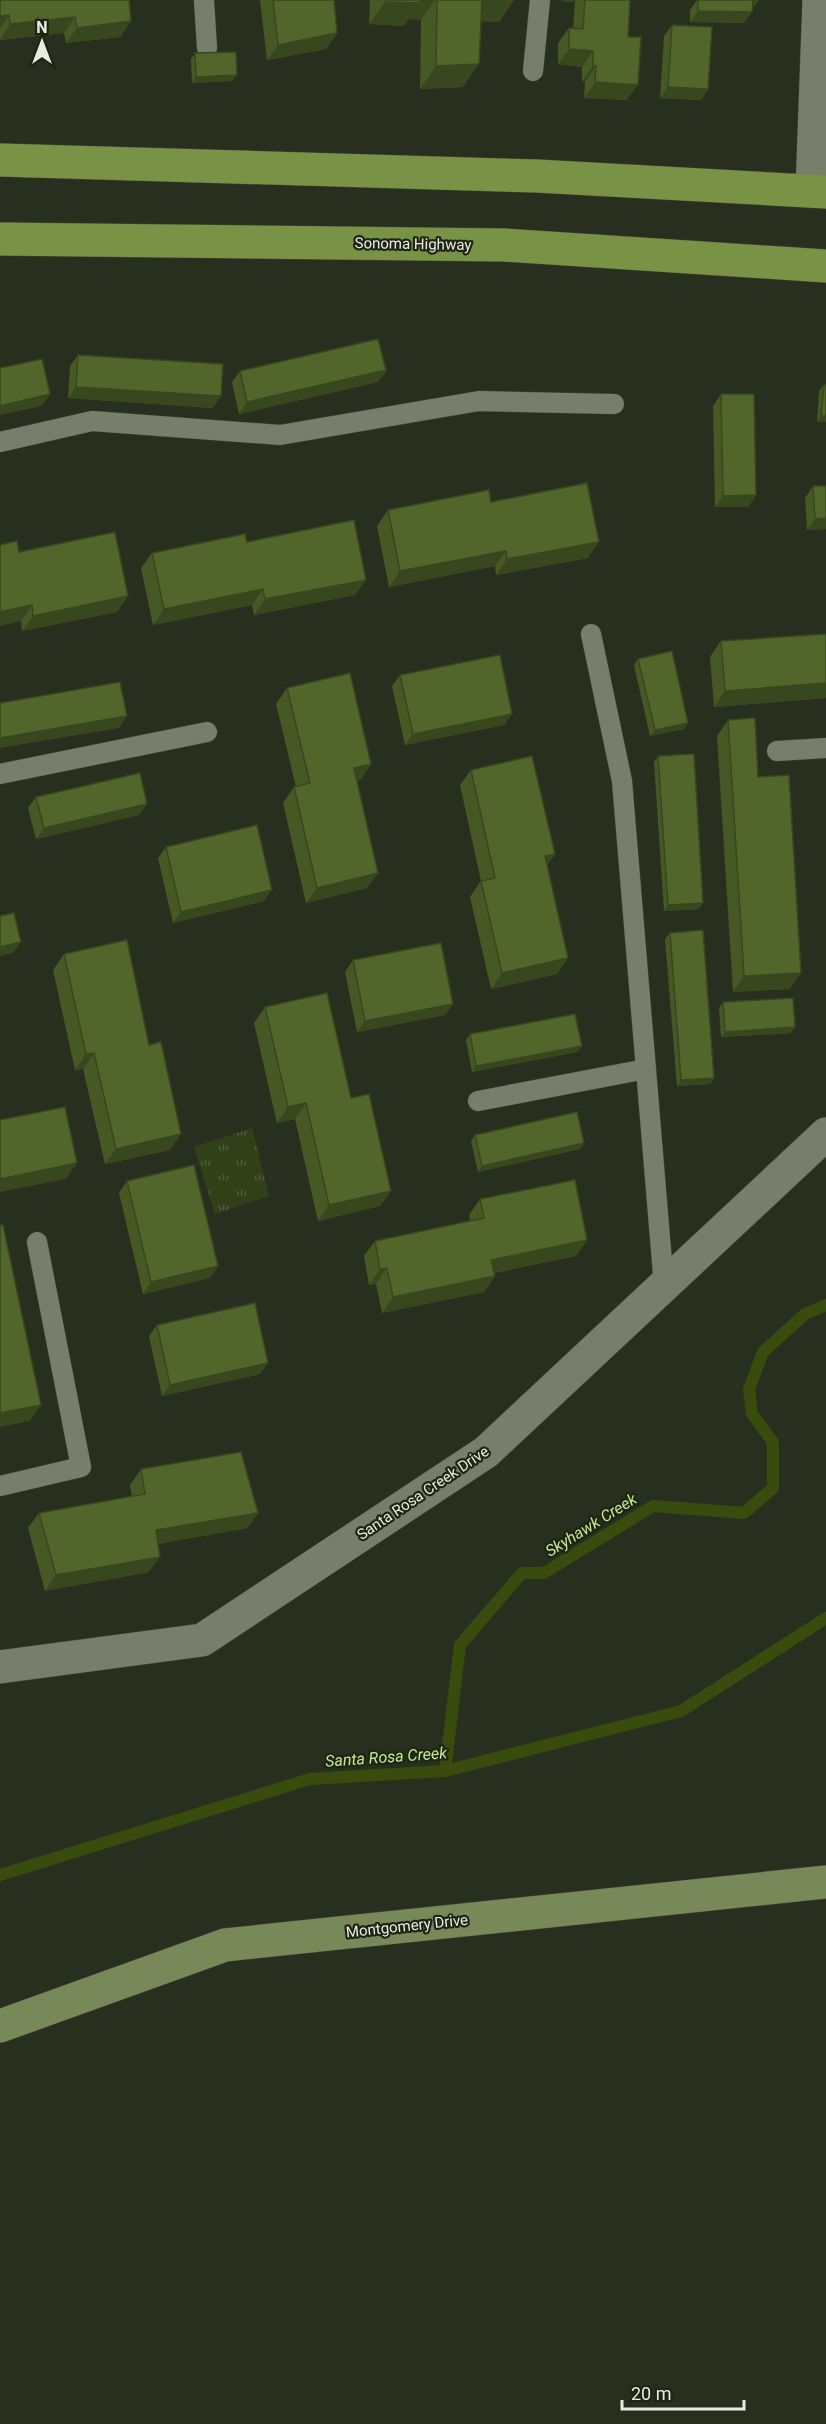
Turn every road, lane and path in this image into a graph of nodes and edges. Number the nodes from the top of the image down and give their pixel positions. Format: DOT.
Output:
graph roads {
  1 [pos="204,0"];
  2 [pos="540,0"];
  3 [pos="819,0"];
  4 [pos="207,48"];
  5 [pos="533,71"];
  6 [pos="0,160"];
  7 [pos="819,192"];
  8 [pos="0,239"];
  9 [pos="826,266"];
  10 [pos="614,404"];
  11 [pos="0,442"];
  12 [pos="591,634"];
  13 [pos="207,732"];
  14 [pos="826,748"];
  15 [pos="777,751"];
  16 [pos="0,774"];
  17 [pos="646,1069"];
  18 [pos="478,1101"];
  19 [pos="826,1134"];
  20 [pos="37,1242"];
  21 [pos="664,1286"];
  22 [pos="0,1486"];
  23 [pos="0,1667"];
  24 [pos="826,1882"];
  25 [pos="0,2026"];
  1 -- 4 [label="lane"];
  2 -- 5 [label="lane"];
  3 -- 7 [label="street"];
  6 -- 7 [label="main road"];
  8 -- 9 [label="main road, Sonoma Highway"];
  10 -- 11 [label="lane"];
  12 -- 17 [label="lane"];
  13 -- 16 [label="lane"];
  14 -- 15 [label="lane"];
  17 -- 18 [label="lane"];
  17 -- 21 [label="lane"];
  19 -- 21 [label="street, Santa Rosa Creek Drive"];
  20 -- 22 [label="lane"];
  21 -- 23 [label="street, Santa Rosa Creek Drive"];
  24 -- 25 [label="street, Montgomery Drive"];
}
